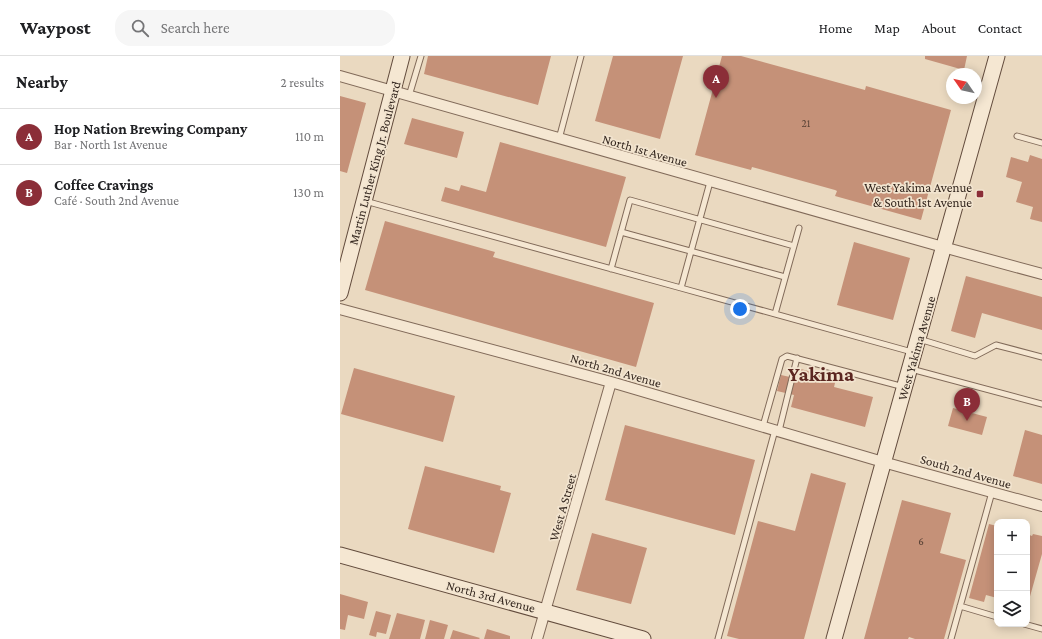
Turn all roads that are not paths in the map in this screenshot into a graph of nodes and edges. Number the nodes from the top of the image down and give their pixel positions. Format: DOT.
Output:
graph roads {
  1 [pos="402,56"];
  2 [pos="421,56"];
  3 [pos="581,56"];
  4 [pos="996,56"];
  5 [pos="340,76"];
  6 [pos="392,92"];
  7 [pos="409,96"];
  8 [pos="1017,136"];
  9 [pos="559,139"];
  10 [pos="1042,143"];
  11 [pos="710,182"];
  12 [pos="364,201"];
  13 [pos="700,220"];
  14 [pos="799,228"];
  15 [pos="621,232"];
  16 [pos="794,246"];
  17 [pos="943,247"];
  18 [pos="691,251"];
  19 [pos="610,269"];
  20 [pos="1042,274"];
  21 [pos="785,277"];
  22 [pos="681,288"];
  23 [pos="340,293"];
  24 [pos="340,309"];
  25 [pos="775,314"];
  26 [pos="916,346"];
  27 [pos="1042,357"];
  28 [pos="798,358"];
  29 [pos="910,369"];
  30 [pos="611,382"];
  31 [pos="904,388"];
  32 [pos="1042,404"];
  33 [pos="763,426"];
  34 [pos="777,430"];
  35 [pos="884,462"];
  36 [pos="992,492"];
  37 [pos="1042,506"];
  38 [pos="340,555"];
  39 [pos="960,606"];
  40 [pos="545,611"];
  41 [pos="994,616"];
  42 [pos="1030,626"];
  43 [pos="1042,629"];
  44 [pos="537,639"];
  45 [pos="642,639"];
  46 [pos="718,639"];
  47 [pos="834,639"];
  48 [pos="951,639"];
  1 -- 6 [label="main road, Martin Luther King Jr. Boulevard"];
  2 -- 7 [label="lane"];
  3 -- 9 [label="lane"];
  4 -- 17 [label="main road, West Yakima Avenue"];
  5 -- 6 [label="street, North 1st Avenue"];
  6 -- 7 [label="street, North 1st Avenue"];
  6 -- 12 [label="main road, Martin Luther King Jr. Boulevard"];
  7 -- 9 [label="street, North 1st Avenue"];
  8 -- 10 [label="lane"];
  9 -- 11 [label="street, North 1st Avenue"];
  11 -- 13 [label="lane"];
  11 -- 17 [label="street, North 1st Avenue"];
  12 -- 19 [label="lane"];
  12 -- 23 [label="main road, Martin Luther King Jr. Boulevard"];
  13 -- 15 [label="lane"];
  13 -- 16 [label="lane"];
  13 -- 18 [label="lane"];
  14 -- 16 [label="lane"];
  15 -- 18 [label="lane"];
  15 -- 19 [label="lane"];
  16 -- 21 [label="lane"];
  17 -- 20 [label="street, North 1st Avenue"];
  17 -- 26 [label="main road, West Yakima Avenue"];
  18 -- 21 [label="lane"];
  18 -- 22 [label="lane"];
  19 -- 22 [label="lane"];
  21 -- 25 [label="lane"];
  22 -- 25 [label="lane"];
  24 -- 30 [label="street, North 2nd Avenue"];
  25 -- 26 [label="lane"];
  26 -- 27 [label="lane"];
  26 -- 29 [label="main road, West Yakima Avenue"];
  28 -- 31 [label="lane"];
  28 -- 33 [label="lane"];
  28 -- 34 [label="lane"];
  29 -- 31 [label="main road, West Yakima Avenue"];
  29 -- 32 [label="lane"];
  30 -- 33 [label="street, North 2nd Avenue"];
  30 -- 40 [label="street, West A Street"];
  31 -- 35 [label="main road, West Yakima Avenue"];
  33 -- 34 [label="street, North 2nd Avenue"];
  34 -- 35 [label="street, North 2nd Avenue"];
  34 -- 46 [label="lane"];
  35 -- 36 [label="street, South 2nd Avenue"];
  35 -- 47 [label="main road, West Yakima Avenue"];
  36 -- 37 [label="street, South 2nd Avenue"];
  36 -- 39 [label="lane"];
  38 -- 40 [label="main road, North 3rd Avenue"];
  39 -- 41 [label="lane"];
  39 -- 48 [label="lane"];
  40 -- 44 [label="street, West A Street"];
  40 -- 45 [label="main road, North 3rd Avenue"];
  42 -- 43 [label="lane"];
}
